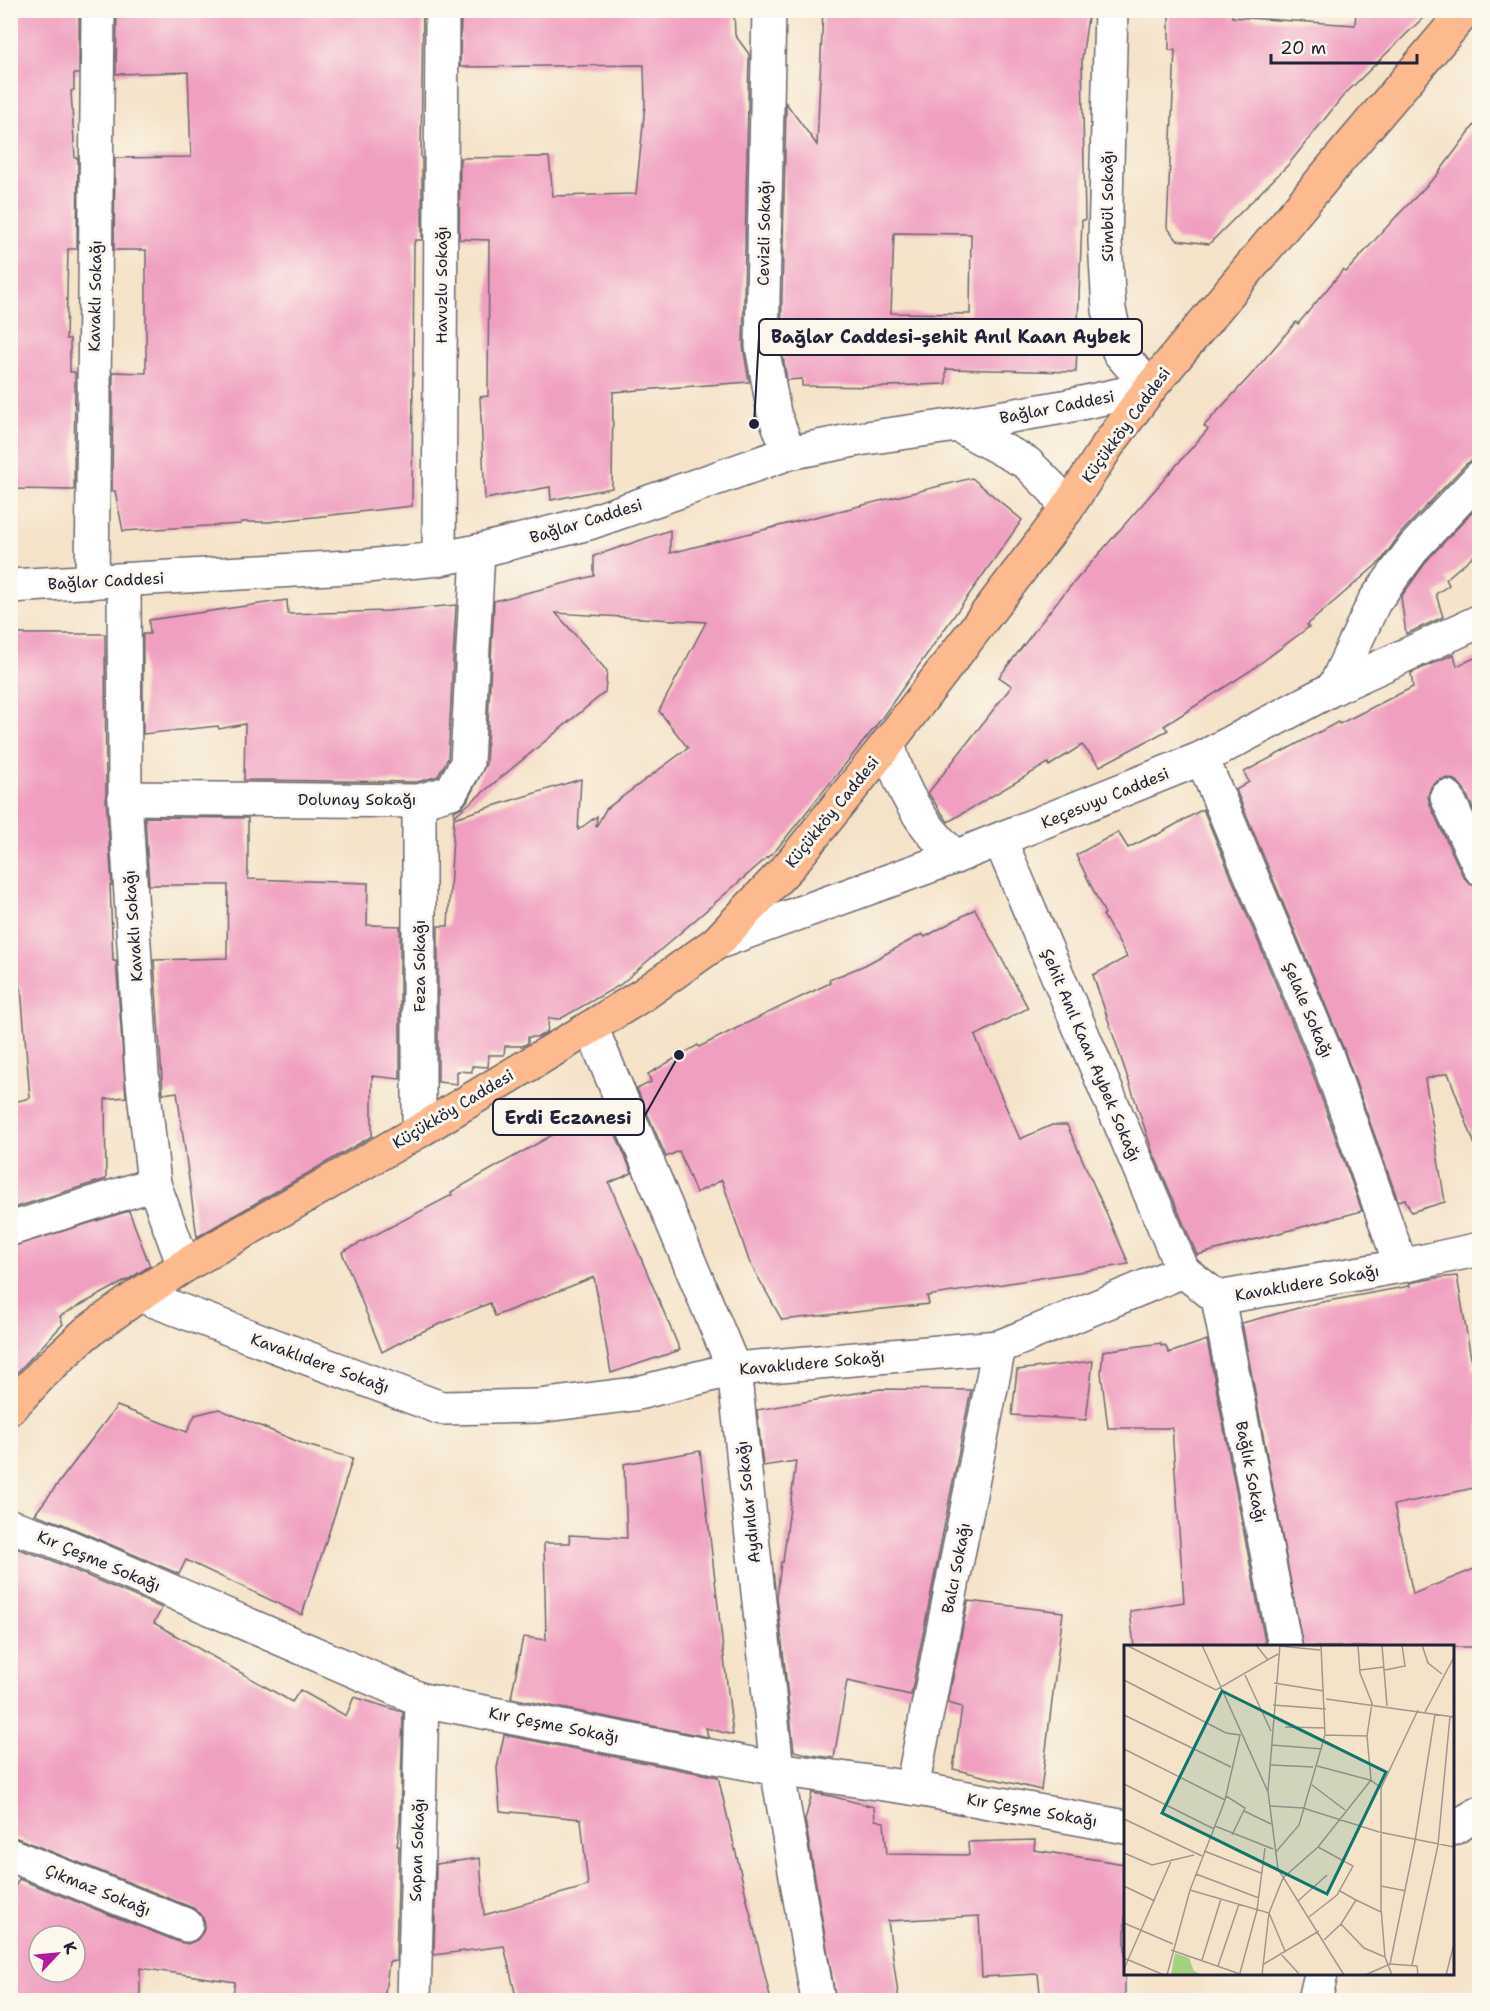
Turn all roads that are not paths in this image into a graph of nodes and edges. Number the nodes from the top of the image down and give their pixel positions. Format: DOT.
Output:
graph roads {
  1 [pos="98,10"];
  2 [pos="442,10"];
  3 [pos="768,10"];
  4 [pos="1111,10"];
  5 [pos="1466,10"];
  6 [pos="1150,388"];
  7 [pos="957,425"];
  8 [pos="789,453"];
  9 [pos="1479,477"];
  10 [pos="1066,510"];
  11 [pos="478,551"];
  12 [pos="439,559"];
  13 [pos="124,581"];
  14 [pos="92,582"];
  15 [pos="10,586"];
  16 [pos="1479,621"];
  17 [pos="1334,688"];
  18 [pos="888,743"];
  19 [pos="1202,758"];
  20 [pos="1447,797"];
  21 [pos="124,798"];
  22 [pos="419,801"];
  23 [pos="1000,840"];
  24 [pos="955,857"];
  25 [pos="1479,868"];
  26 [pos="716,943"];
  27 [pos="591,1027"];
  28 [pos="419,1131"];
  29 [pos="154,1184"];
  30 [pos="10,1229"];
  31 [pos="1479,1249"];
  32 [pos="184,1266"];
  33 [pos="1401,1266"];
  34 [pos="1182,1271"];
  35 [pos="138,1295"];
  36 [pos="1218,1299"];
  37 [pos="999,1347"];
  38 [pos="734,1369"];
  39 [pos="10,1408"];
  40 [pos="10,1526"];
  41 [pos="1285,1645"];
  42 [pos="422,1700"];
  43 [pos="777,1769"];
  44 [pos="912,1788"];
  45 [pos="1479,1813"];
  46 [pos="1124,1827"];
  47 [pos="1454,1828"];
  48 [pos="10,1855"];
  49 [pos="186,1924"];
  50 [pos="1321,1975"];
  51 [pos="414,2001"];
  52 [pos="818,2001"];
  53 [pos="1315,2001"];
  1 -- 14 [label="street, Kavaklı Sokağı"];
  2 -- 12 [label="street, Havuzlu Sokağı"];
  3 -- 8 [label="street, Cevizli Sokağı"];
  4 -- 6 [label="street, Sümbül Sokağı"];
  5 -- 6 [label="main road, Küçükköy Caddesi"];
  6 -- 7 [label="street, Bağlar Caddesi"];
  6 -- 10 [label="main road, Küçükköy Caddesi"];
  7 -- 8 [label="street, Bağlar Caddesi"];
  7 -- 10 [label="street"];
  8 -- 11 [label="street, Bağlar Caddesi"];
  9 -- 17 [label="street"];
  10 -- 18 [label="main road, Küçükköy Caddesi"];
  11 -- 12 [label="street, Bağlar Caddesi"];
  11 -- 22 [label="street, Dolunay Sokağı"];
  12 -- 13 [label="street, Bağlar Caddesi"];
  13 -- 14 [label="street, Bağlar Caddesi"];
  13 -- 21 [label="street, Kavaklı Sokağı"];
  14 -- 15 [label="street, Bağlar Caddesi"];
  16 -- 17 [label="street, Keçesuyu Caddesi"];
  17 -- 19 [label="street, Keçesuyu Caddesi"];
  18 -- 24 [label="street"];
  18 -- 26 [label="main road, Küçükköy Caddesi"];
  19 -- 23 [label="street, Keçesuyu Caddesi"];
  19 -- 33 [label="street, Şelale Sokağı"];
  20 -- 25 [label="street"];
  21 -- 22 [label="street, Dolunay Sokağı"];
  21 -- 29 [label="street, Kavaklı Sokağı"];
  22 -- 28 [label="street, Feza Sokağı"];
  23 -- 24 [label="street, Keçesuyu Caddesi"];
  23 -- 34 [label="street, Şehit Anıl Kaan Aybek Sokağı"];
  24 -- 26 [label="street, Keçesuyu Caddesi"];
  26 -- 27 [label="main road, Küçükköy Caddesi"];
  27 -- 28 [label="main road, Küçükköy Caddesi"];
  27 -- 38 [label="street, Aydınlar Sokağı"];
  28 -- 32 [label="main road, Küçükköy Caddesi"];
  29 -- 30 [label="street"];
  29 -- 32 [label="street, Kavaklı Sokağı"];
  31 -- 33 [label="street, Kavaklıdere Sokağı"];
  32 -- 35 [label="main road, Küçükköy Caddesi"];
  33 -- 36 [label="street, Kavaklıdere Sokağı"];
  34 -- 36 [label="street, Kavaklıdere Sokağı"];
  34 -- 37 [label="street, Kavaklıdere Sokağı"];
  35 -- 38 [label="street, Kavaklıdere Sokağı"];
  35 -- 39 [label="main road, Küçükköy Caddesi"];
  36 -- 41 [label="street, Bağlık Sokağı"];
  37 -- 38 [label="street, Kavaklıdere Sokağı"];
  37 -- 44 [label="street, Balcı Sokağı"];
  38 -- 43 [label="street, Aydınlar Sokağı"];
  40 -- 42 [label="street, Kır Çeşme Sokağı"];
  42 -- 43 [label="street, Kır Çeşme Sokağı"];
  42 -- 51 [label="street, Sapan Sokağı"];
  43 -- 44 [label="street, Kır Çeşme Sokağı"];
  43 -- 52 [label="street, Aydınlar Sokağı"];
  44 -- 46 [label="street, Kır Çeşme Sokağı"];
  45 -- 47 [label="street"];
  48 -- 49 [label="street, Çıkmaz Sokağı"];
  50 -- 53 [label="street"];
}
